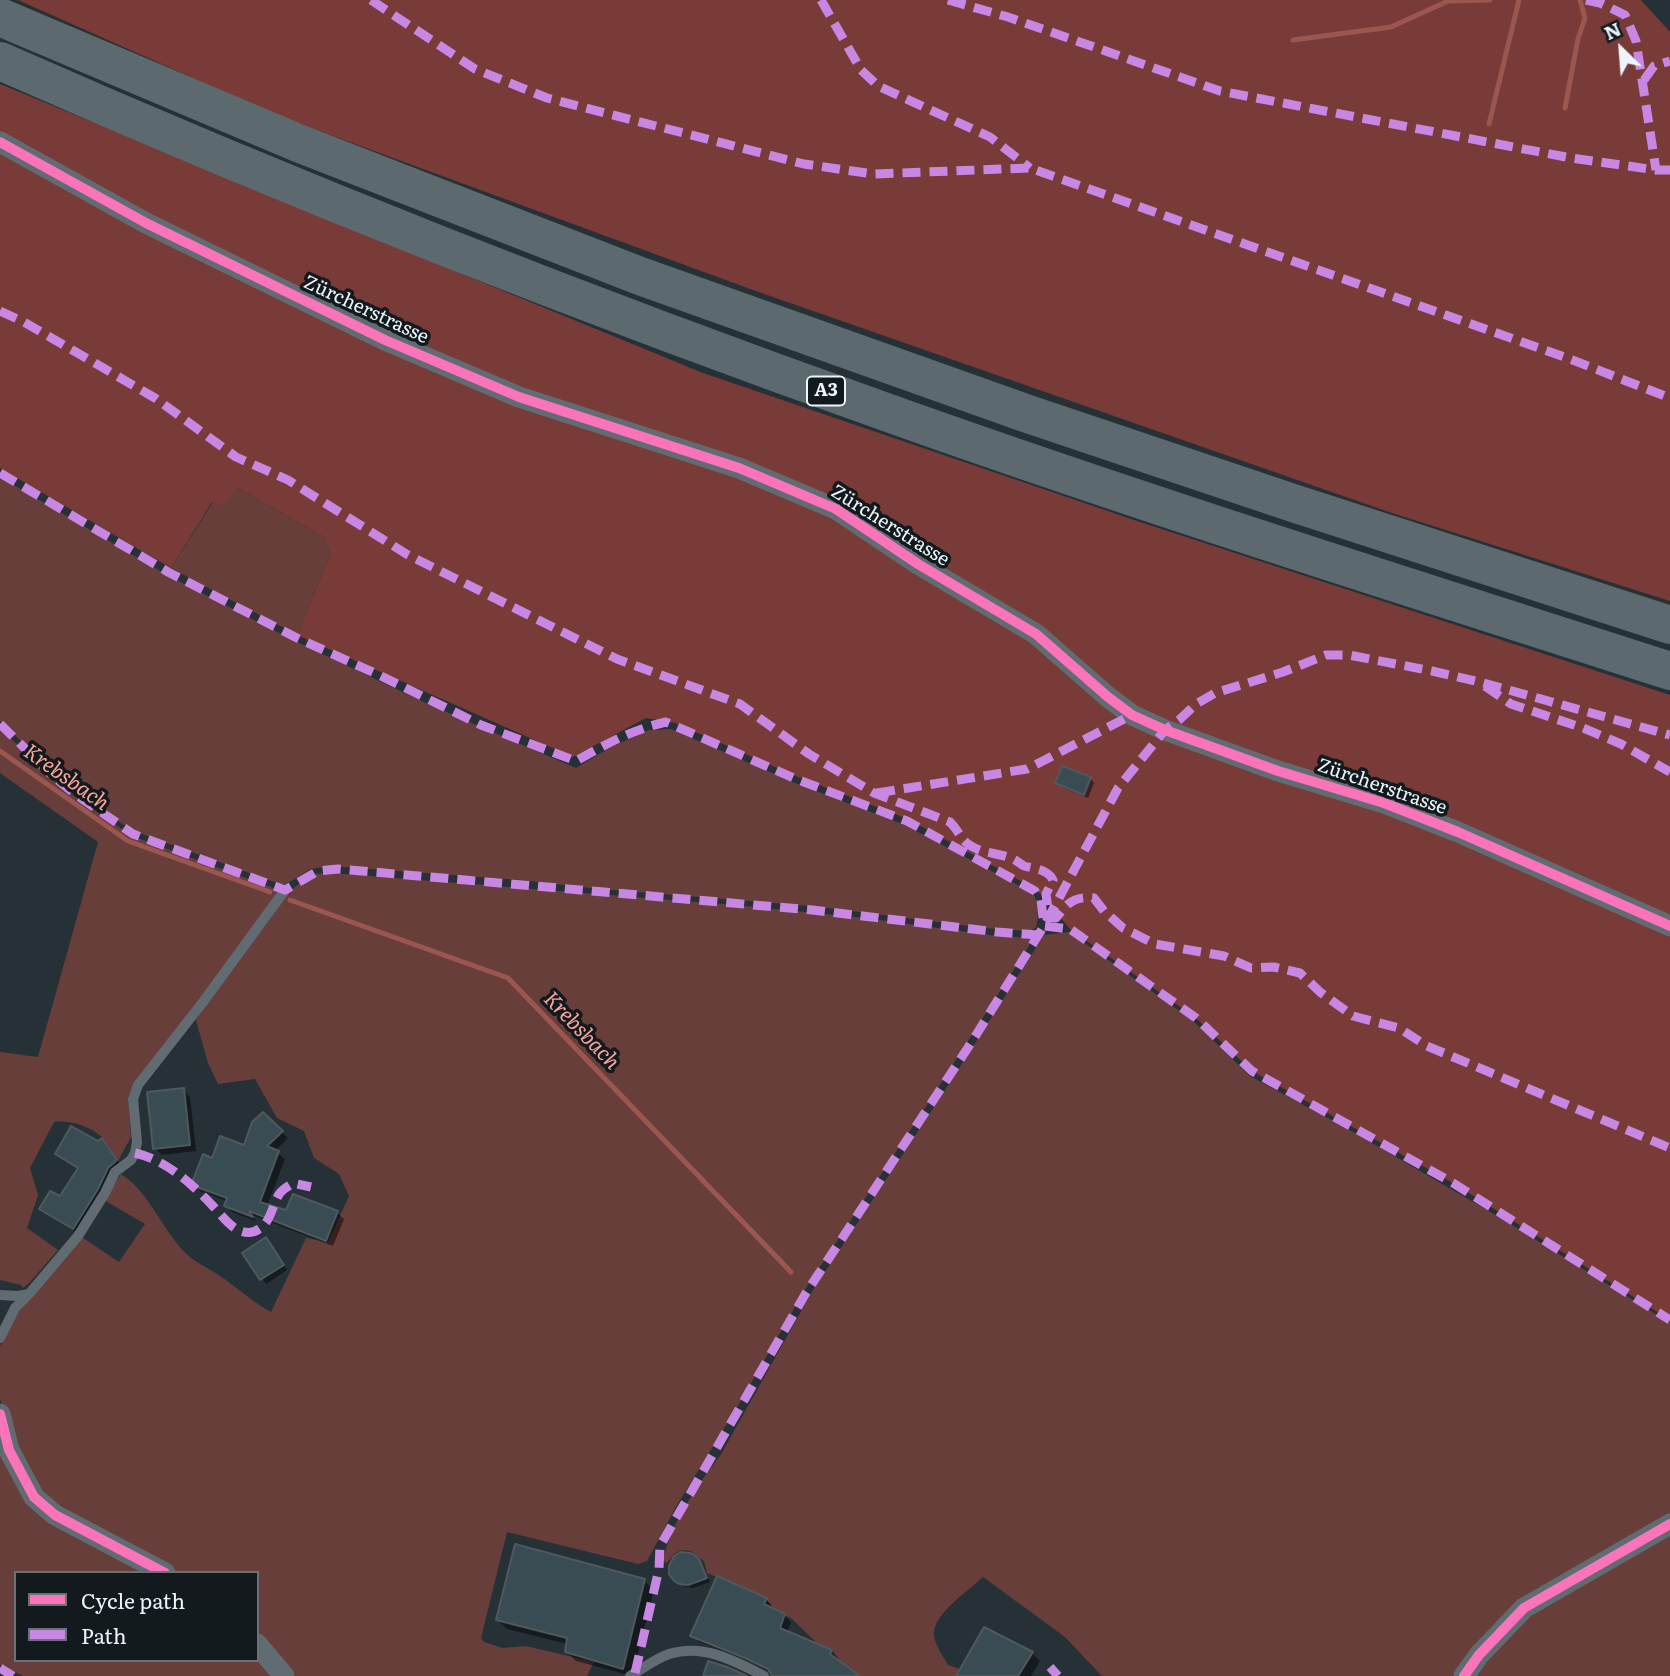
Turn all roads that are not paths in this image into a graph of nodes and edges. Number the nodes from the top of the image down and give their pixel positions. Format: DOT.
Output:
graph roads {
  1 [pos="0,17"];
  2 [pos="0,61"];
  3 [pos="0,142"];
  4 [pos="1670,625"];
  5 [pos="1670,671"];
  6 [pos="285,890"];
  7 [pos="1670,926"];
  8 [pos="29,1293"];
  9 [pos="0,1295"];
  10 [pos="0,1338"];
  11 [pos="0,1414"];
  12 [pos="1670,1524"];
  13 [pos="160,1571"];
  14 [pos="259,1646"];
  15 [pos="284,1676"];
  16 [pos="629,1676"];
  17 [pos="764,1676"];
  18 [pos="1464,1676"];
  1 -- 4 [label="highway, A3"];
  2 -- 5 [label="highway, A3"];
  3 -- 7 [label="street, Zürcherstrasse"];
  6 -- 8 [label="lane"];
  8 -- 9 [label="lane"];
  8 -- 10 [label="lane"];
  11 -- 13 [label="street"];
  12 -- 18 [label="street"];
  14 -- 15 [label="street"];
  16 -- 17 [label="lane"];
}
